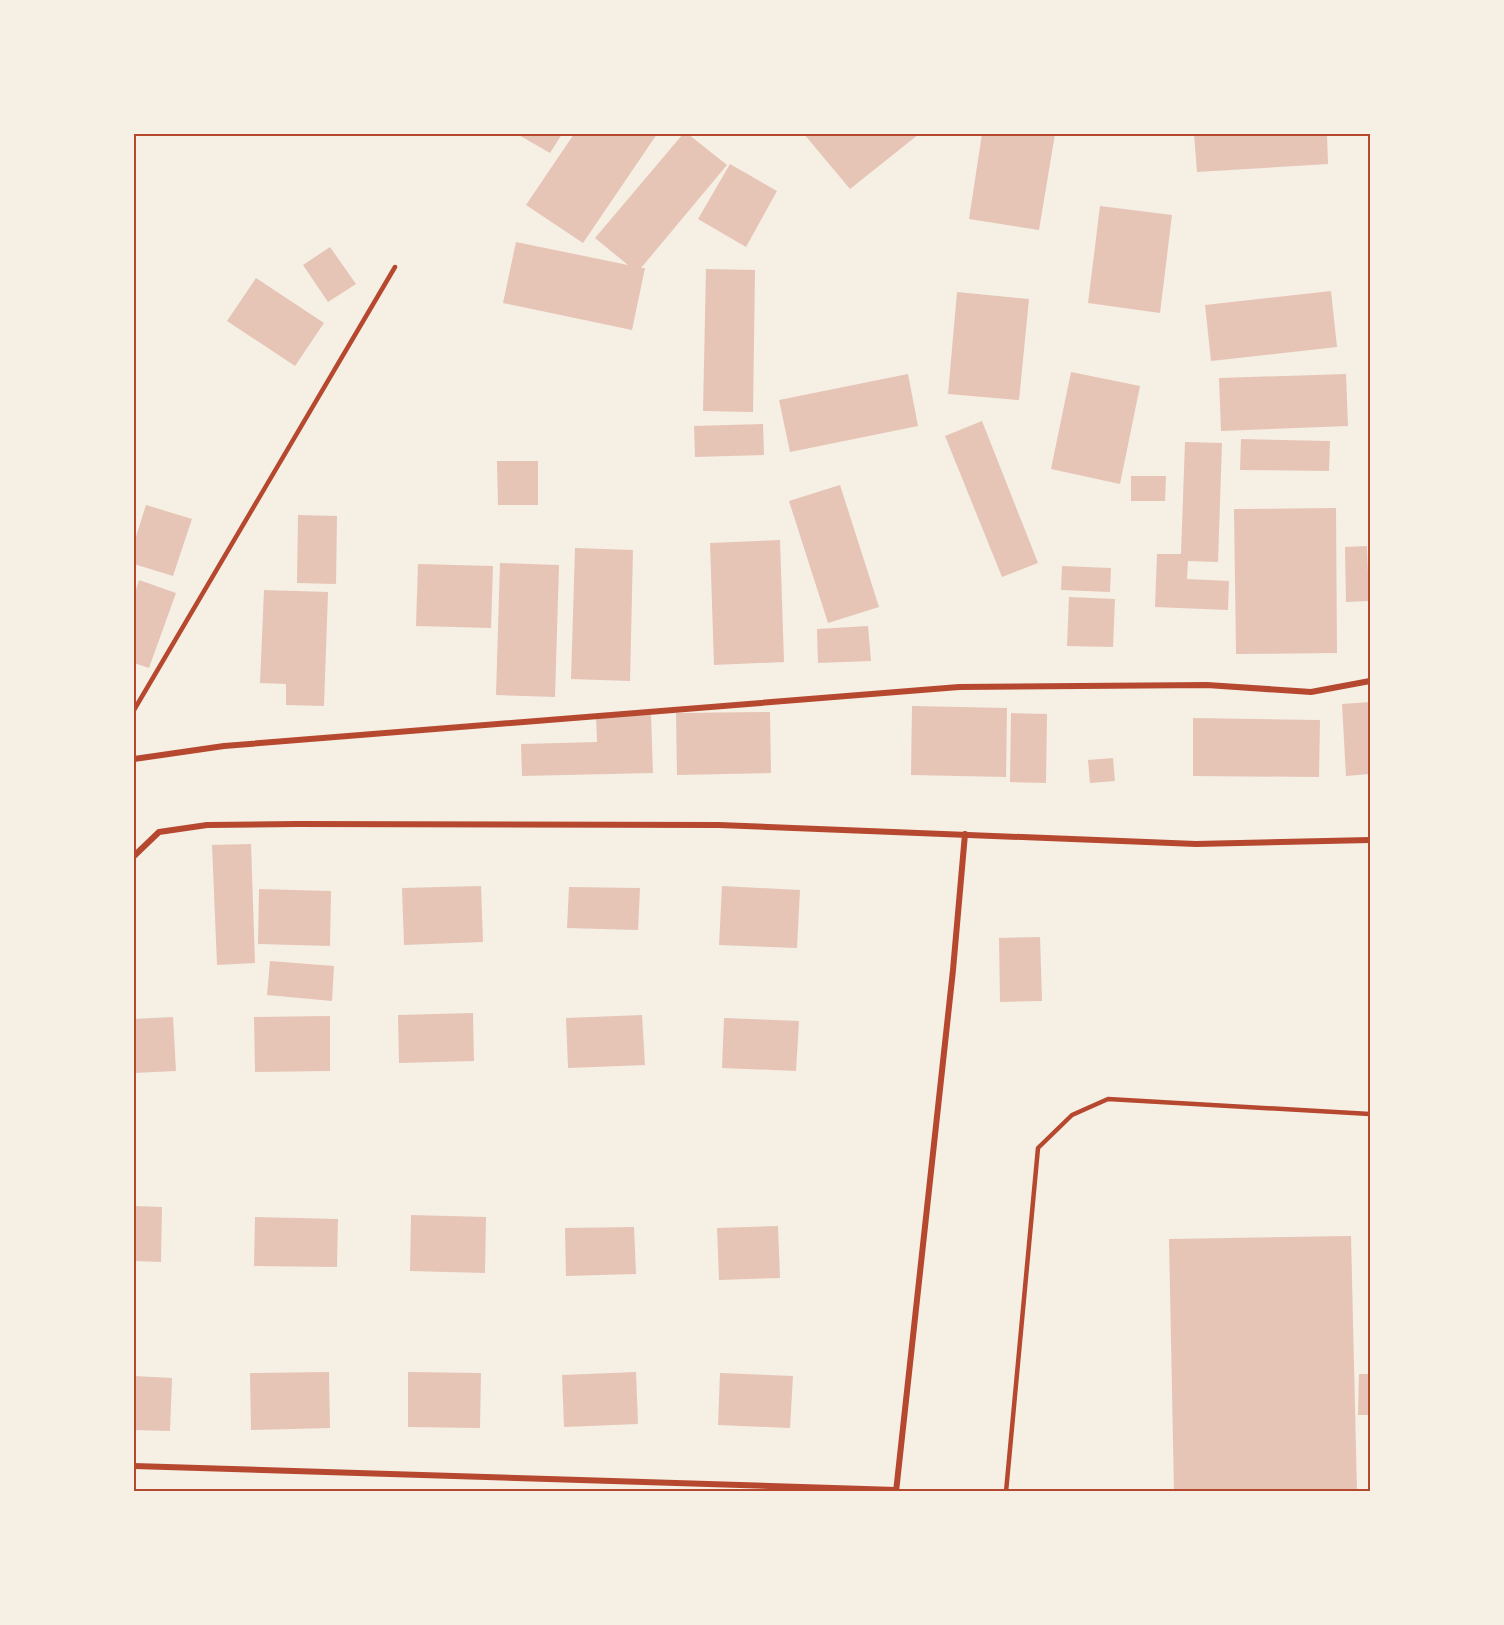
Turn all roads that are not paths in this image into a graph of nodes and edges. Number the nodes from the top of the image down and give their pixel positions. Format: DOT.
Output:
graph roads {
  1 [pos="395,267"];
  2 [pos="1371,681"];
  3 [pos="134,710"];
  4 [pos="134,759"];
  5 [pos="965,834"];
  6 [pos="1371,840"];
  7 [pos="134,856"];
  8 [pos="1371,1114"];
  9 [pos="134,1466"];
  10 [pos="896,1491"];
  11 [pos="1006,1491"];
  1 -- 3 [label="lane"];
  2 -- 4 [label="street"];
  5 -- 6 [label="street"];
  5 -- 7 [label="street"];
  5 -- 10 [label="street"];
  8 -- 11 [label="lane"];
  9 -- 10 [label="street"];
}
